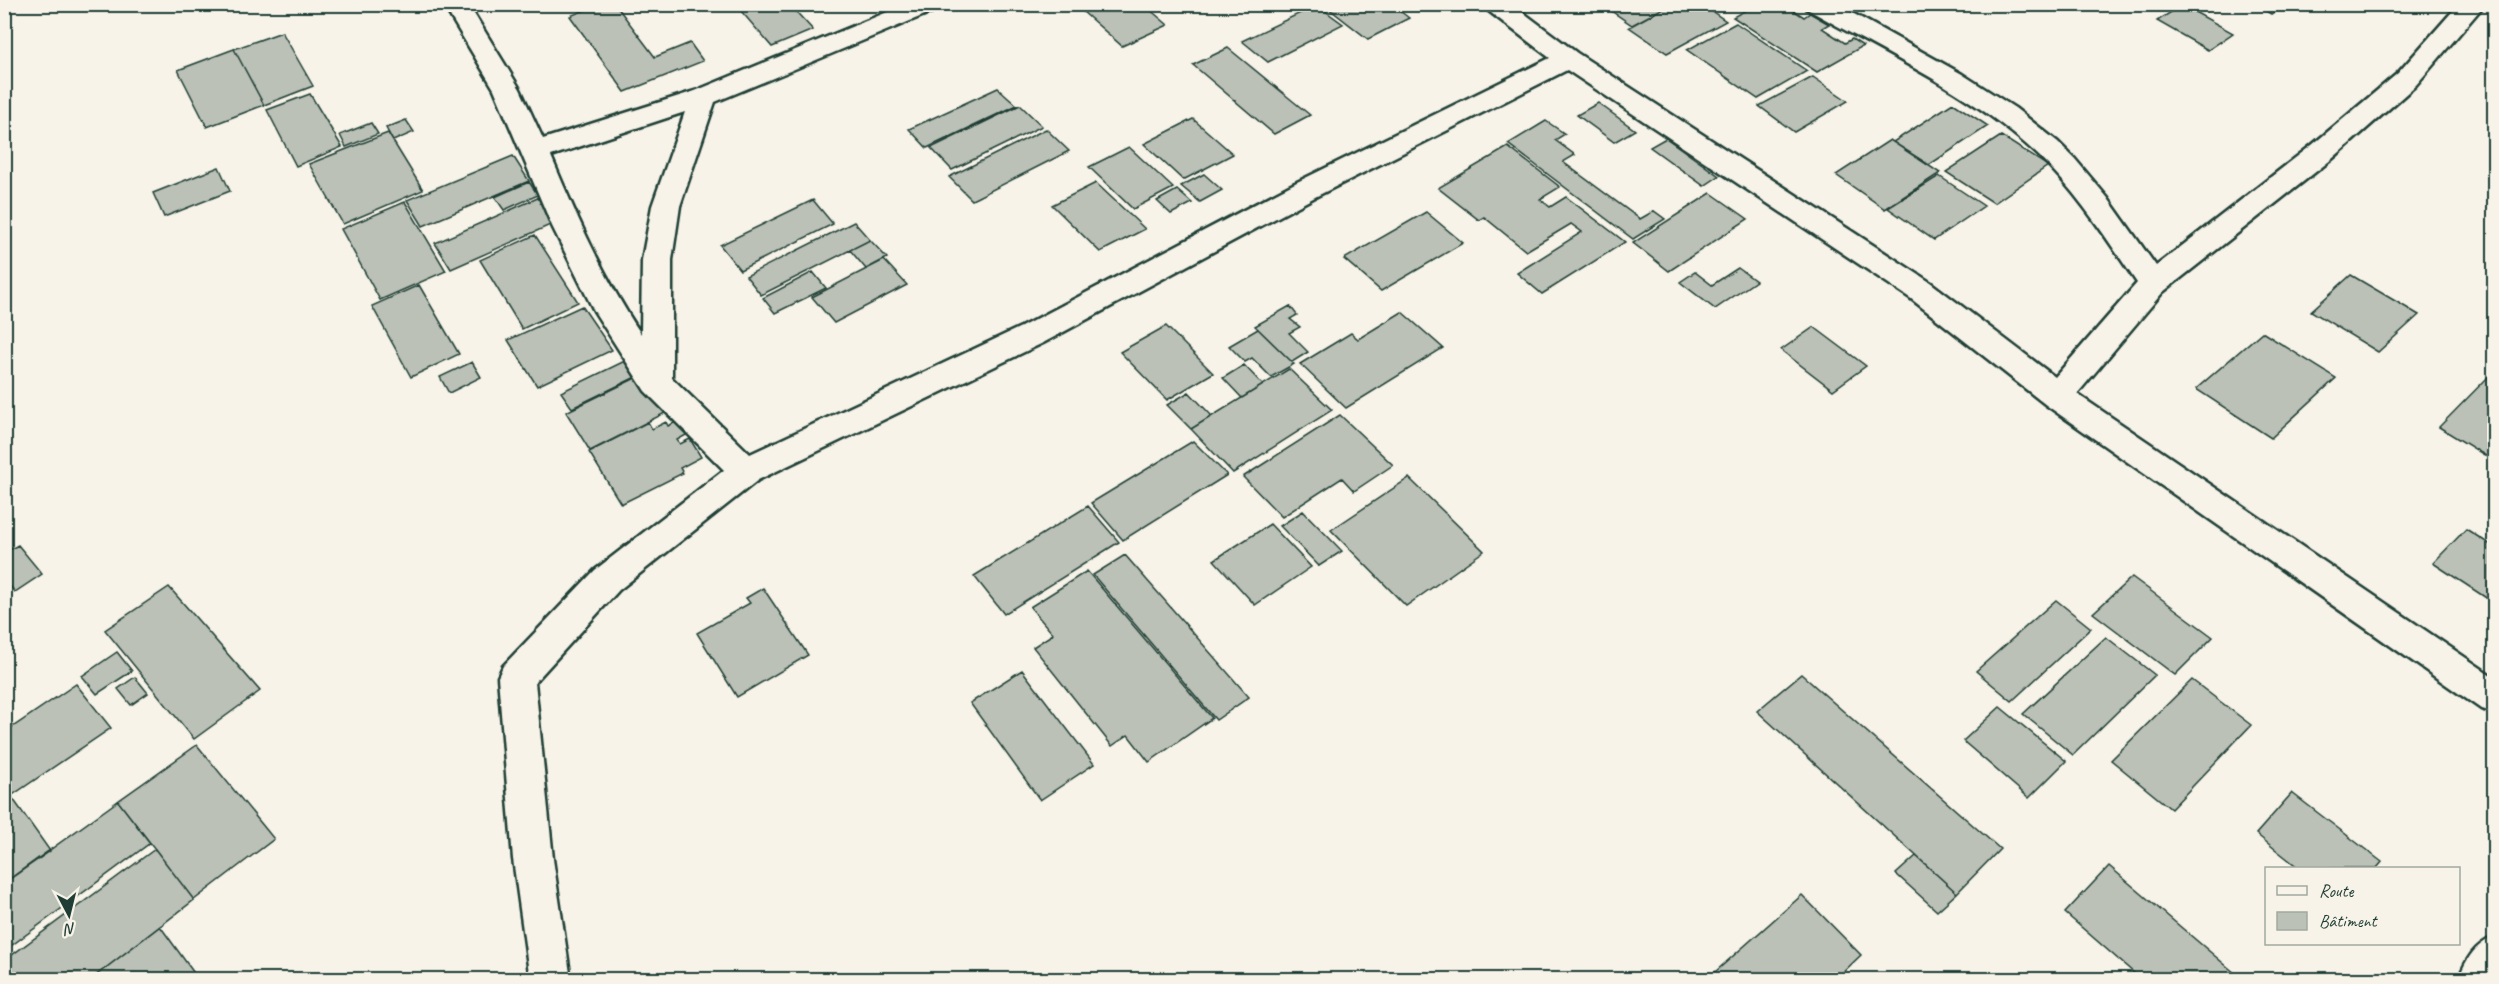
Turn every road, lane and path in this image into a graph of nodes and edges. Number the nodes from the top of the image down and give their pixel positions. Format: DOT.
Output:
graph roads {
  1 [pos="455,4"];
  2 [pos="930,4"];
  3 [pos="1495,4"];
  4 [pos="1816,4"];
  5 [pos="2473,4"];
  6 [pos="1568,59"];
  7 [pos="704,96"];
  8 [pos="535,151"];
  9 [pos="2153,284"];
  10 [pos="656,382"];
  11 [pos="2057,396"];
  12 [pos="746,471"];
  13 [pos="2494,697"];
  14 [pos="2494,957"];
  15 [pos="551,980"];
  16 [pos="2478,980"];
  1 -- 8 [label="street"];
  2 -- 7 [label="street"];
  3 -- 6 [label="street"];
  4 -- 9 [label="street"];
  5 -- 9 [label="street"];
  6 -- 11 [label="street"];
  6 -- 12 [label="street"];
  7 -- 8 [label="street"];
  7 -- 10 [label="street"];
  8 -- 10 [label="street"];
  9 -- 11 [label="street"];
  10 -- 12 [label="street"];
  11 -- 13 [label="street"];
  12 -- 15 [label="street"];
  14 -- 16 [label="street"];
}
